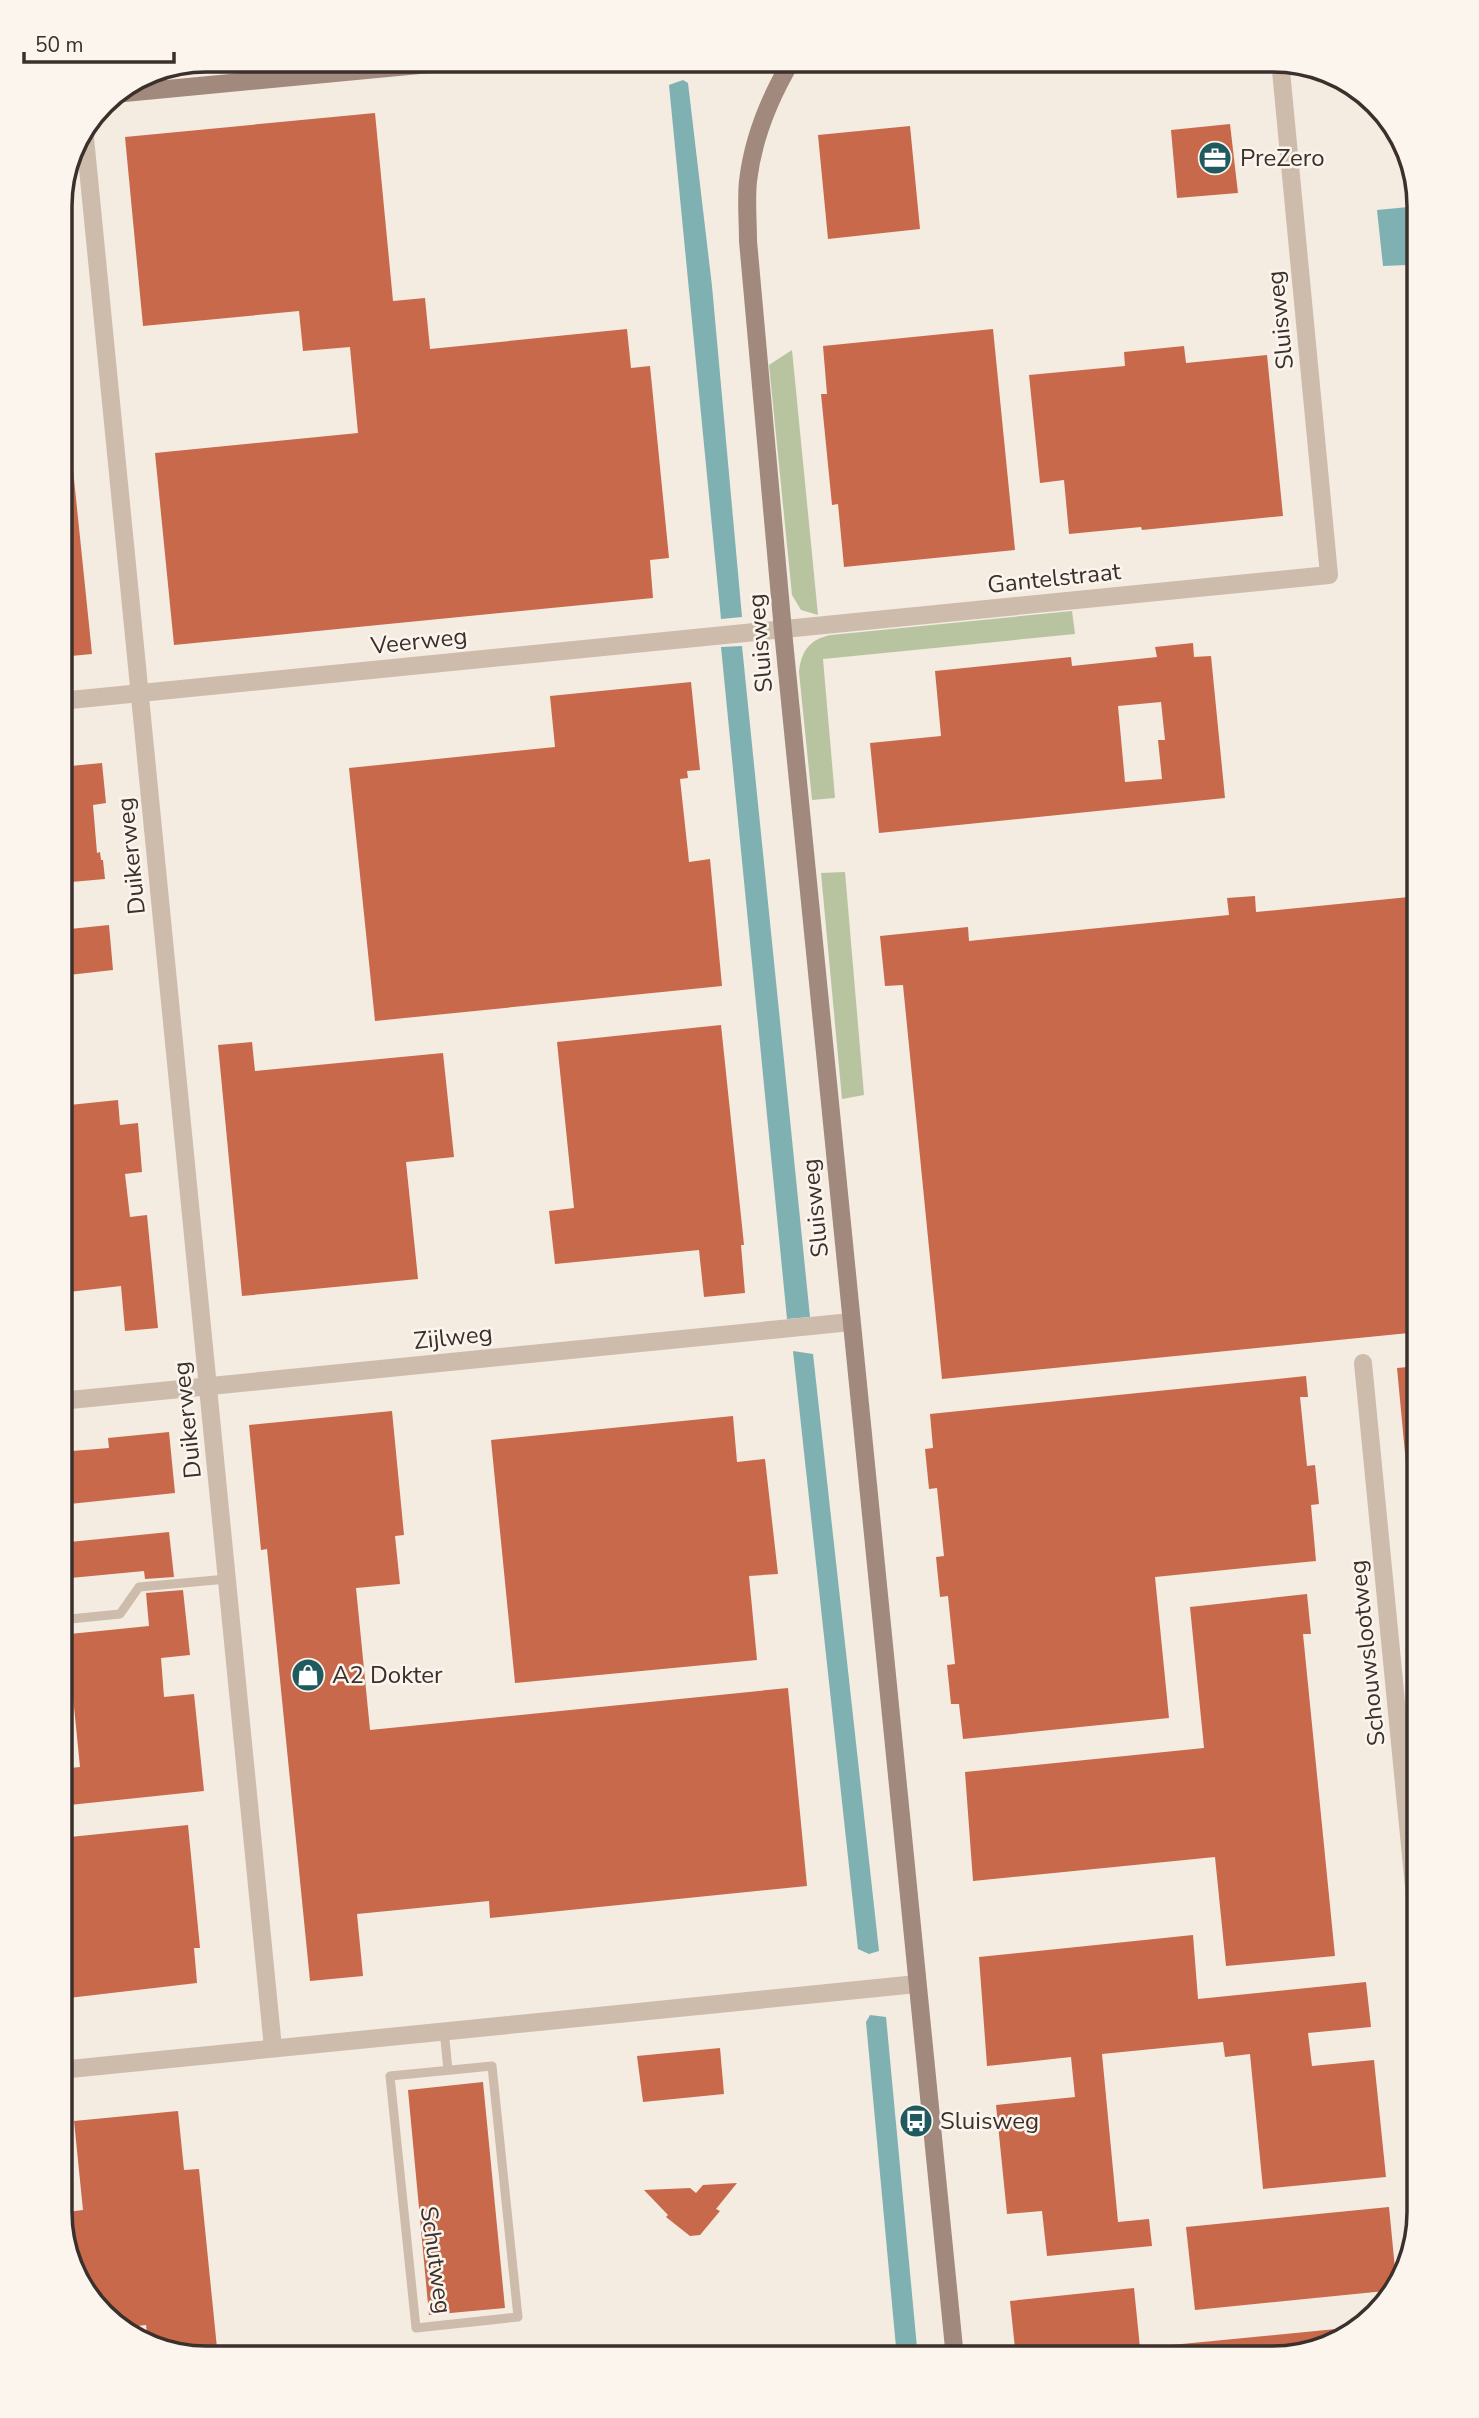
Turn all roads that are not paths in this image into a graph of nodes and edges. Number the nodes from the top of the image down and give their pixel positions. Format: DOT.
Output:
graph roads {
  1 [pos="346,72"];
  2 [pos="785,72"];
  3 [pos="1281,72"];
  4 [pos="136,92"];
  5 [pos="86,146"];
  6 [pos="1329,575"];
  7 [pos="783,631"];
  8 [pos="140,693"];
  9 [pos="72,700"];
  10 [pos="851,1322"];
  11 [pos="1363,1363"];
  12 [pos="208,1386"];
  13 [pos="72,1400"];
  14 [pos="227,1578"];
  15 [pos="72,1619"];
  16 [pos="1407,1815"];
  17 [pos="918,1984"];
  18 [pos="444,2030"];
  19 [pos="273,2048"];
  20 [pos="72,2069"];
  21 [pos="448,2070"];
  22 [pos="954,2346"];
  1 -- 4 [label="street"];
  2 -- 7 [label="street, Sluisweg"];
  3 -- 6 [label="street, Sluisweg"];
  5 -- 8 [label="street, Duikerweg"];
  6 -- 7 [label="street, Gantelstraat"];
  7 -- 8 [label="street, Veerweg"];
  7 -- 10 [label="street, Sluisweg"];
  8 -- 9 [label="street, Veerweg"];
  8 -- 12 [label="street, Duikerweg"];
  10 -- 12 [label="street, Zijlweg"];
  10 -- 17 [label="street, Sluisweg"];
  11 -- 16 [label="street, Schouwslootweg"];
  12 -- 13 [label="street, Zijlweg"];
  12 -- 14 [label="street, Duikerweg"];
  14 -- 15 [label="lane"];
  14 -- 19 [label="street, Duikerweg"];
  17 -- 18 [label="street"];
  17 -- 22 [label="street, Sluisweg"];
  18 -- 19 [label="street"];
  18 -- 21 [label="lane"];
  19 -- 20 [label="street"];
  21 -- 21 [label="lane, Schutweg"];
}
